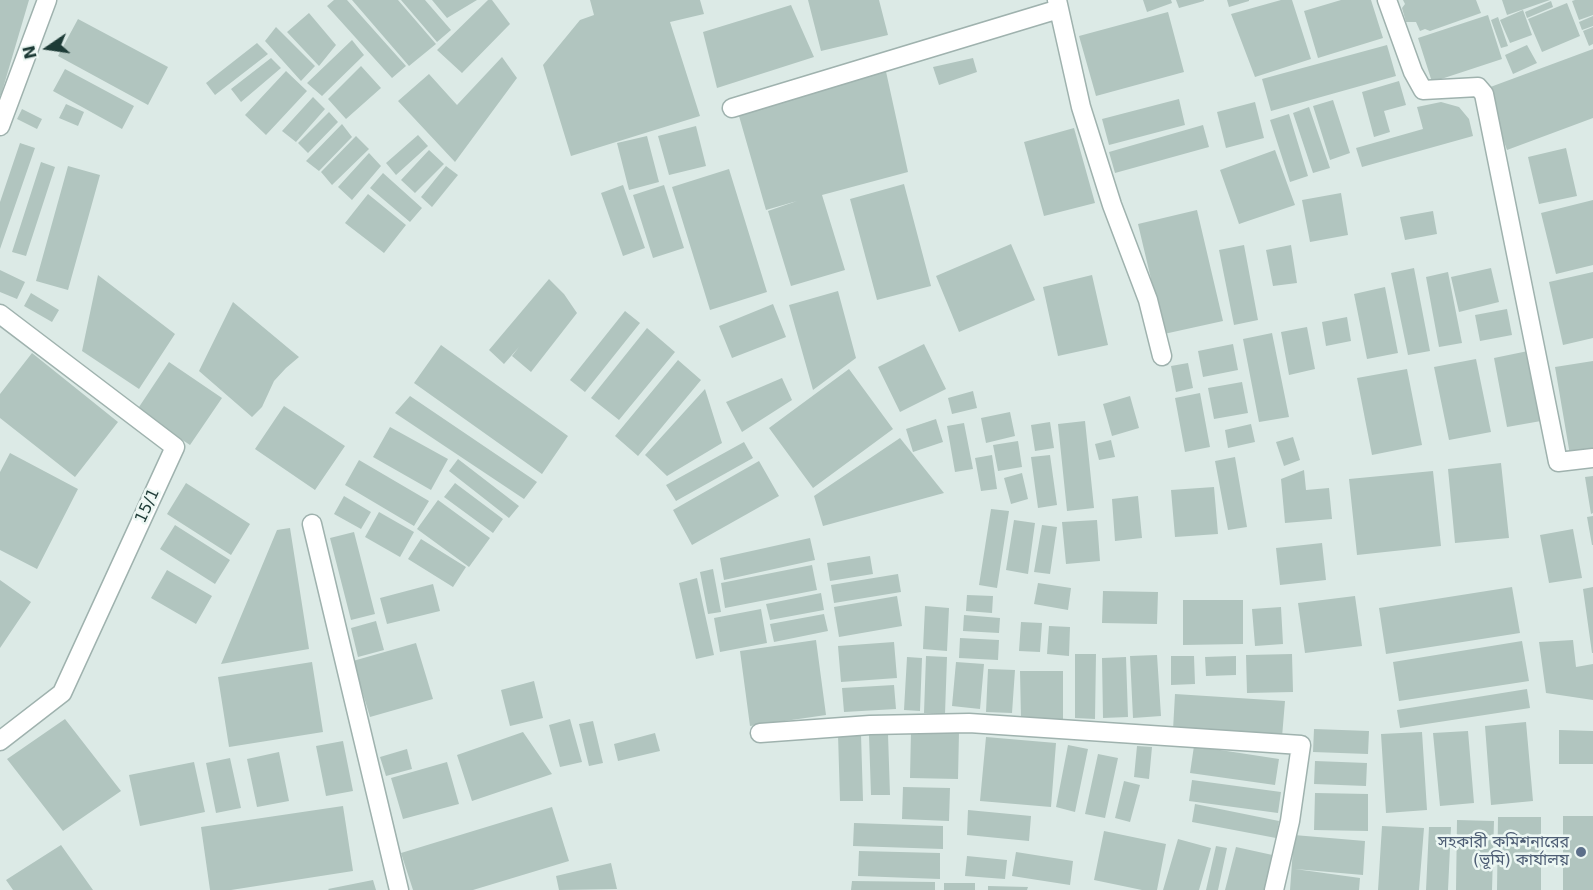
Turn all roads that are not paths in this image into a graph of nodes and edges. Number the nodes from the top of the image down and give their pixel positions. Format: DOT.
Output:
graph roads {
  1 [pos="47,0"];
  2 [pos="1387,0"];
  3 [pos="1058,4"];
  4 [pos="732,108"];
  5 [pos="0,126"];
  6 [pos="0,314"];
  7 [pos="1162,356"];
  8 [pos="1593,458"];
  9 [pos="312,524"];
  10 [pos="760,733"];
  11 [pos="0,741"];
  12 [pos="399,890"];
  13 [pos="1274,890"];
  1 -- 5 [label="street"];
  2 -- 8 [label="street"];
  3 -- 4 [label="street"];
  3 -- 7 [label="street"];
  6 -- 11 [label="street, 15/1"];
  9 -- 12 [label="street"];
  10 -- 13 [label="street"];
}
